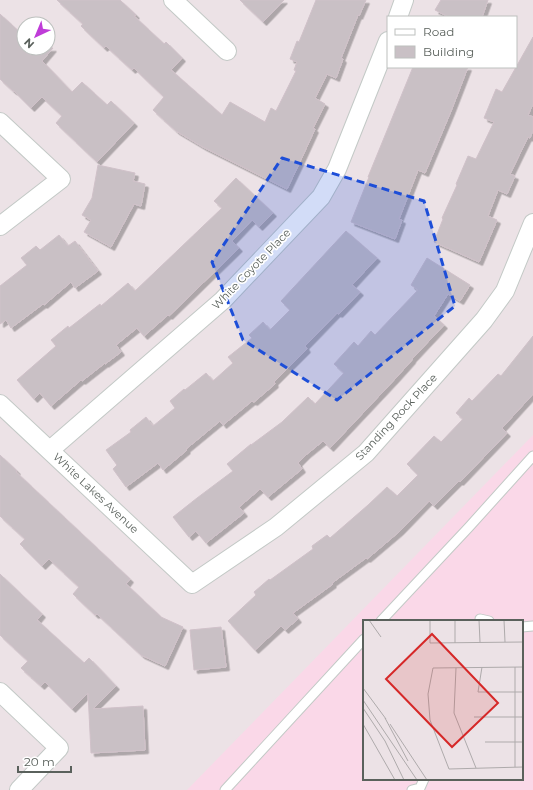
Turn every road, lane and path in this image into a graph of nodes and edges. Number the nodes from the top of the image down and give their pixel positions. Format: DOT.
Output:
graph roads {
  1 [pos="173,0"];
  2 [pos="404,0"];
  3 [pos="398,16"];
  4 [pos="387,44"];
  5 [pos="227,51"];
  6 [pos="0,122"];
  7 [pos="533,222"];
  8 [pos="0,226"];
  9 [pos="0,404"];
  10 [pos="50,450"];
  11 [pos="533,456"];
  12 [pos="192,584"];
  13 [pos="382,620"];
  14 [pos="363,640"];
  15 [pos="0,692"];
  16 [pos="423,780"];
  17 [pos="418,789"];
  18 [pos="19,790"];
  19 [pos="225,790"];
  1 -- 5 [label="street"];
  2 -- 3 [label="street"];
  4 -- 10 [label="street, White Coyote Place"];
  6 -- 8 [label="street"];
  7 -- 12 [label="street, Standing Rock Place"];
  9 -- 10 [label="street, White Lakes Avenue"];
  10 -- 12 [label="street, White Lakes Avenue"];
  11 -- 13 [label="lane"];
  14 -- 19 [label="lane"];
  15 -- 18 [label="street"];
  16 -- 17 [label="lane"];
}
